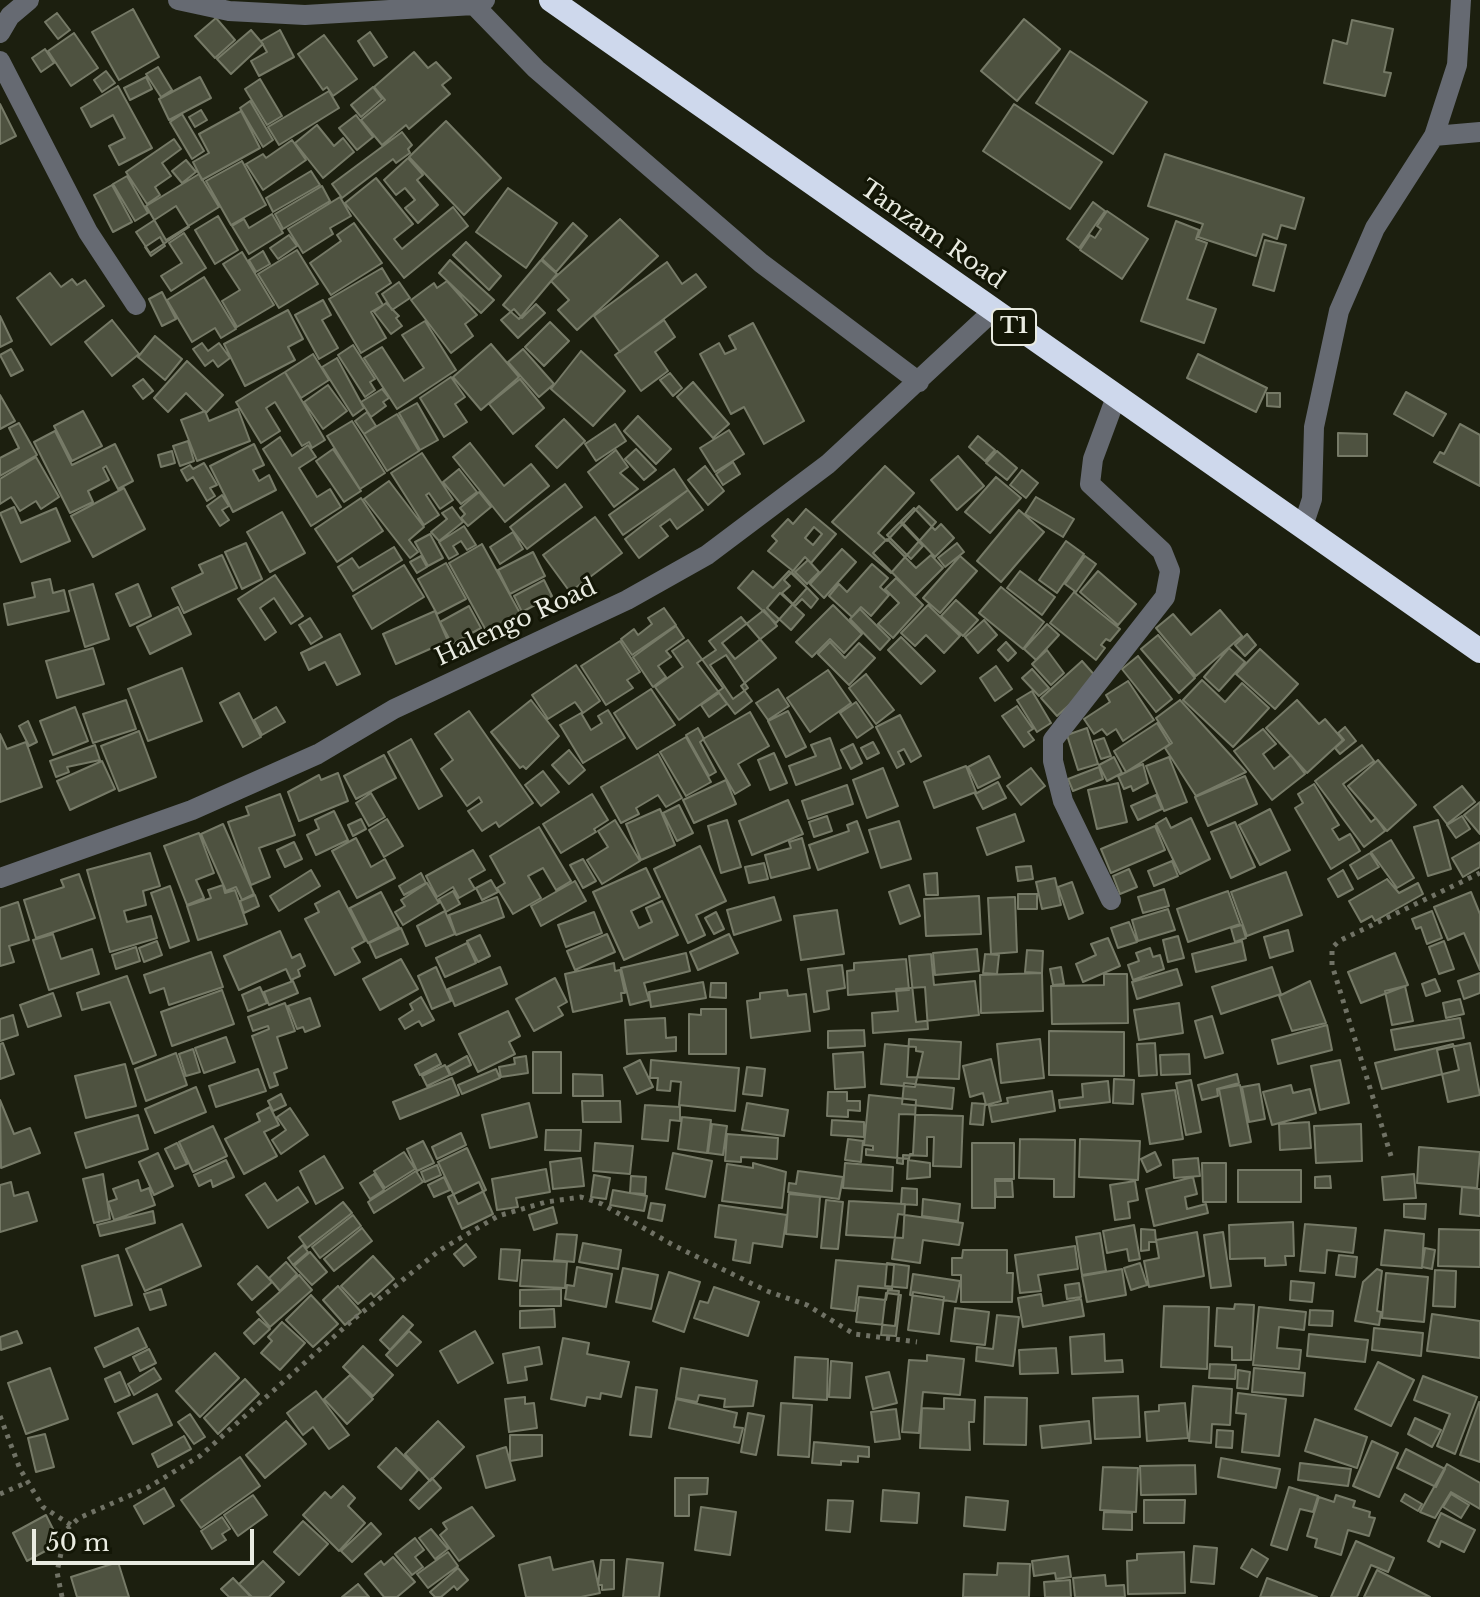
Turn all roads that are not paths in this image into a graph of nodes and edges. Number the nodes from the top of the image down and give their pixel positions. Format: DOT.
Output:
graph roads {
  1 [pos="29,0"];
  2 [pos="178,0"];
  3 [pos="551,0"];
  4 [pos="1461,0"];
  5 [pos="479,2"];
  6 [pos="0,33"];
  7 [pos="0,61"];
  8 [pos="1480,132"];
  9 [pos="1434,136"];
  10 [pos="136,305"];
  11 [pos="992,312"];
  12 [pos="919,382"];
  13 [pos="1116,397"];
  14 [pos="1303,526"];
  15 [pos="1480,651"];
  16 [pos="0,878"];
  17 [pos="1111,900"];
  1 -- 6 [label="street"];
  2 -- 5 [label="street"];
  3 -- 11 [label="highway, Tanzam Road / T1"];
  4 -- 9 [label="street"];
  5 -- 12 [label="street"];
  7 -- 10 [label="street"];
  8 -- 9 [label="street"];
  9 -- 14 [label="street"];
  11 -- 12 [label="street, Halengo Road"];
  11 -- 13 [label="highway, Tanzam Road / T1"];
  12 -- 16 [label="street, Halengo Road"];
  13 -- 14 [label="highway, Tanzam Road / T1"];
  13 -- 17 [label="street"];
  14 -- 15 [label="highway, Tanzam Road / T1"];
}
